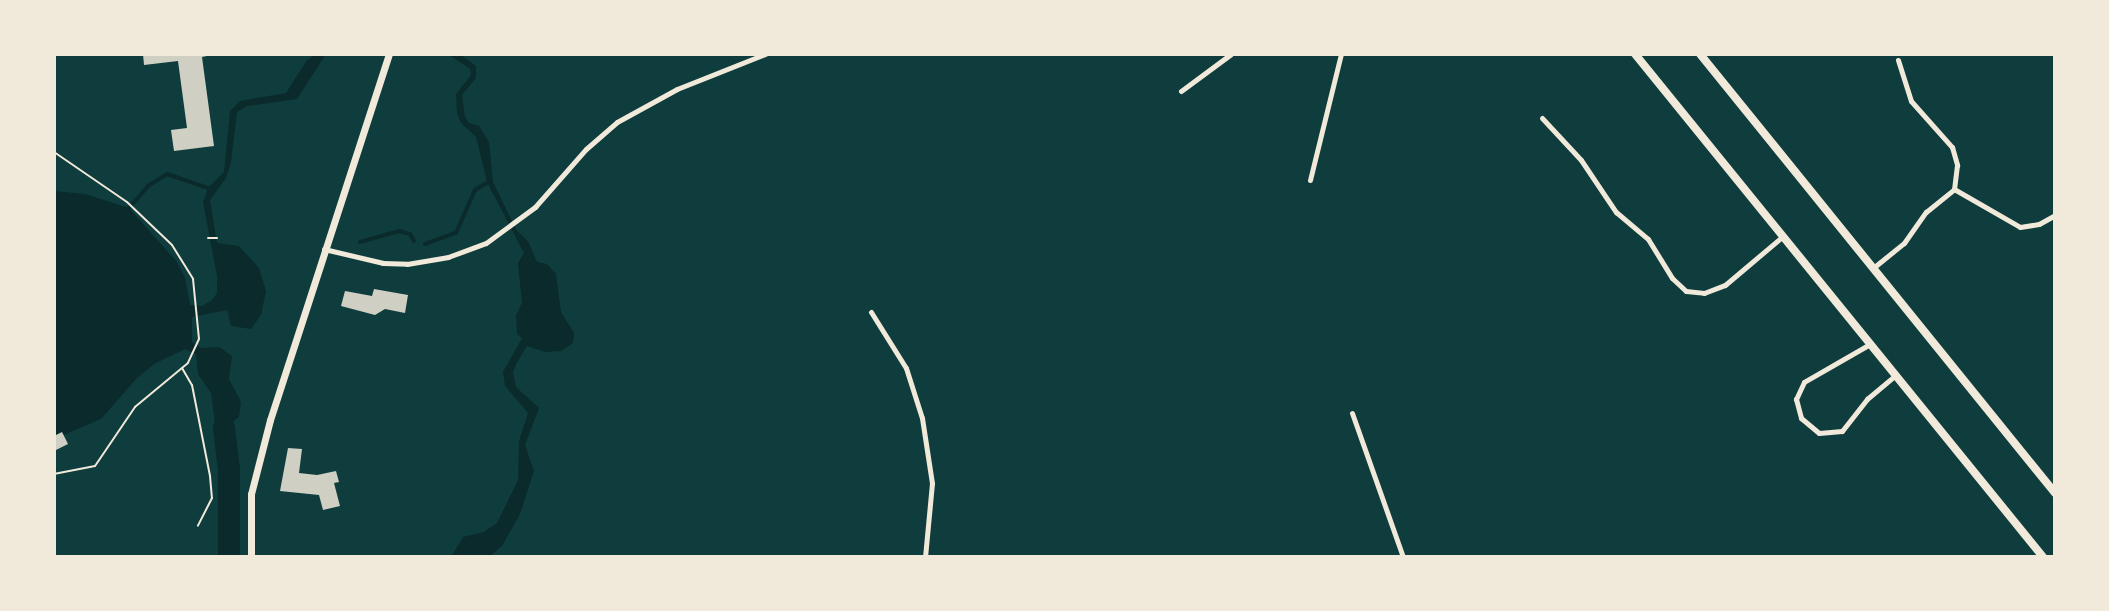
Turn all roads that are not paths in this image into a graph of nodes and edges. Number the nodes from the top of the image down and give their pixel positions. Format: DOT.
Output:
graph roads {
  1 [pos="389,54"];
  2 [pos="765,54"];
  3 [pos="1231,54"];
  4 [pos="1341,54"];
  5 [pos="1635,54"];
  6 [pos="1700,54"];
  7 [pos="1898,60"];
  8 [pos="1182,91"];
  9 [pos="1542,118"];
  10 [pos="1310,180"];
  11 [pos="1953,189"];
  12 [pos="2055,215"];
  13 [pos="1783,236"];
  14 [pos="324,249"];
  15 [pos="1873,268"];
  16 [pos="871,312"];
  17 [pos="1870,344"];
  18 [pos="1896,375"];
  19 [pos="1352,413"];
  20 [pos="2055,493"];
  21 [pos="251,557"];
  22 [pos="925,557"];
  23 [pos="1403,557"];
  24 [pos="2043,557"];
  1 -- 14 [label="street"];
  2 -- 14 [label="street"];
  3 -- 8 [label="street"];
  4 -- 10 [label="street"];
  5 -- 13 [label="main road"];
  6 -- 15 [label="main road"];
  7 -- 11 [label="street"];
  9 -- 13 [label="street"];
  11 -- 12 [label="street"];
  11 -- 15 [label="street"];
  13 -- 17 [label="main road"];
  14 -- 21 [label="street"];
  15 -- 20 [label="main road"];
  16 -- 22 [label="street"];
  17 -- 18 [label="main road"];
  17 -- 18 [label="street"];
  18 -- 24 [label="main road"];
  19 -- 23 [label="street"];
}
